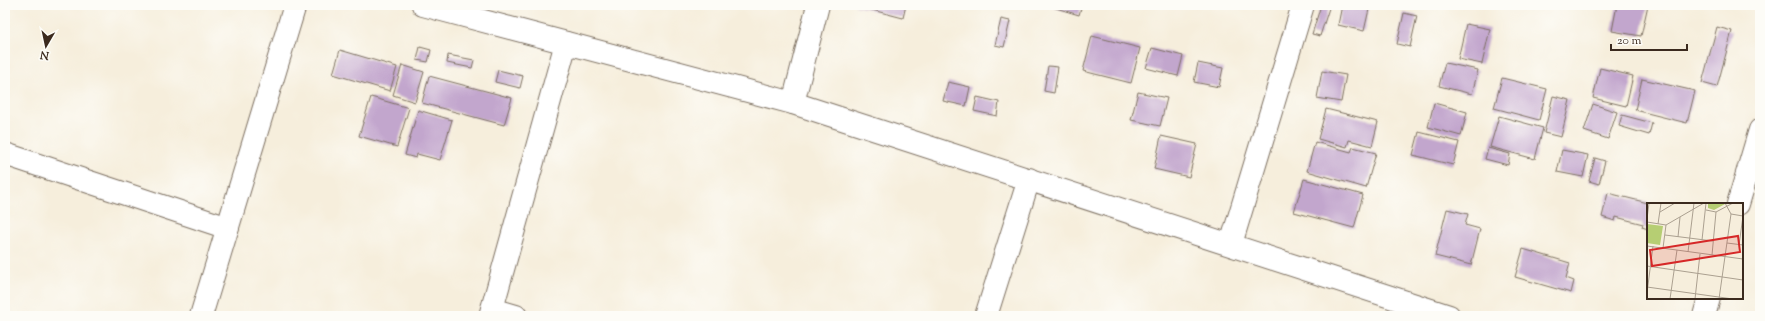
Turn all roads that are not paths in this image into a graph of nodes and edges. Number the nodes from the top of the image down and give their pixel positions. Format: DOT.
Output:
graph roads {
  1 [pos="295,5"];
  2 [pos="423,5"];
  3 [pos="818,5"];
  4 [pos="1303,5"];
  5 [pos="566,43"];
  6 [pos="793,103"];
  7 [pos="1760,130"];
  8 [pos="5,154"];
  9 [pos="1028,179"];
  10 [pos="1738,203"];
  11 [pos="228,228"];
  12 [pos="1231,244"];
  13 [pos="1709,299"];
  14 [pos="491,312"];
  15 [pos="200,316"];
  16 [pos="516,316"];
  17 [pos="986,316"];
  18 [pos="1449,316"];
  19 [pos="1704,316"];
  1 -- 11 [label="street"];
  2 -- 5 [label="street"];
  3 -- 6 [label="street"];
  4 -- 12 [label="street"];
  5 -- 6 [label="street"];
  5 -- 14 [label="street"];
  6 -- 9 [label="street"];
  7 -- 10 [label="street"];
  8 -- 11 [label="street"];
  9 -- 12 [label="street"];
  9 -- 17 [label="street"];
  11 -- 15 [label="street"];
  12 -- 18 [label="street"];
  13 -- 19 [label="street"];
  14 -- 16 [label="street"];
}
